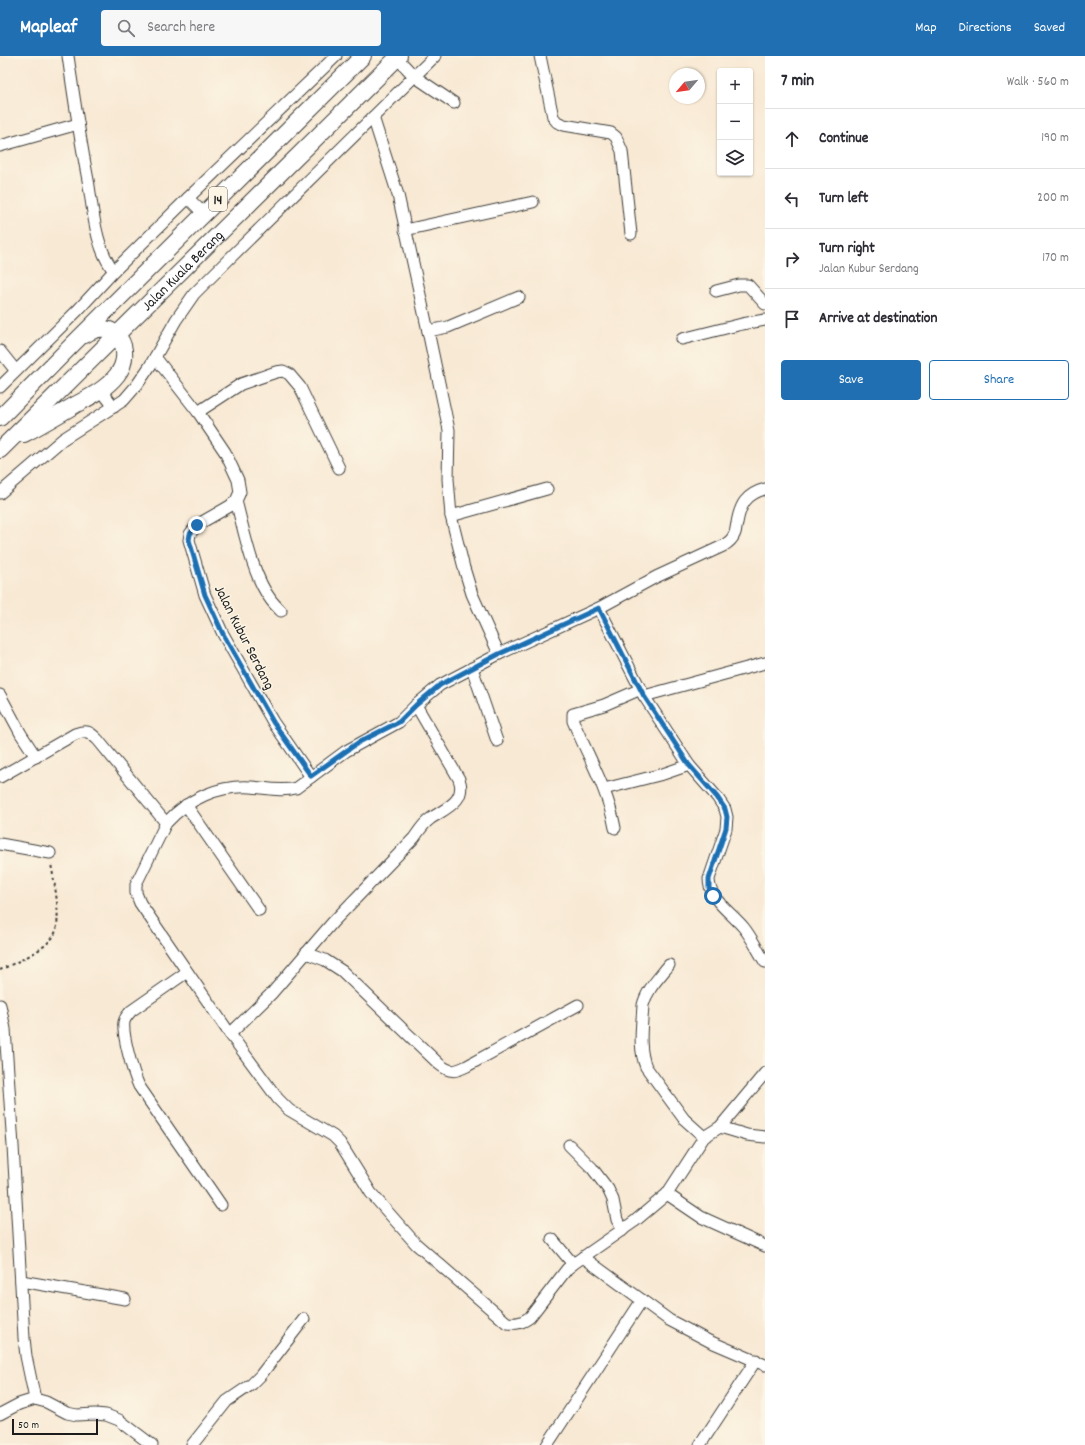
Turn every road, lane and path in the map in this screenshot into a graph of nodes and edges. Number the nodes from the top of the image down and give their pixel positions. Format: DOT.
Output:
graph roads {
  1 [pos="68,56"];
  2 [pos="336,56"];
  3 [pos="363,56"];
  4 [pos="435,56"];
  5 [pos="540,56"];
  6 [pos="398,57"];
  7 [pos="414,76"];
  8 [pos="454,103"];
  9 [pos="373,117"];
  10 [pos="78,124"];
  11 [pos="0,146"];
  12 [pos="188,198"];
  13 [pos="533,202"];
  14 [pos="204,214"];
  15 [pos="406,230"];
  16 [pos="631,234"];
  17 [pos="114,271"];
  18 [pos="716,291"];
  19 [pos="519,297"];
  20 [pos="765,304"];
  21 [pos="765,320"];
  22 [pos="428,331"];
  23 [pos="117,335"];
  24 [pos="682,340"];
  25 [pos="74,343"];
  26 [pos="0,351"];
  27 [pos="155,357"];
  28 [pos="16,371"];
  29 [pos="0,387"];
  30 [pos="101,390"];
  31 [pos="114,407"];
  32 [pos="198,412"];
  33 [pos="0,418"];
  34 [pos="2,448"];
  35 [pos="339,468"];
  36 [pos="547,489"];
  37 [pos="765,489"];
  38 [pos="0,493"];
  39 [pos="236,501"];
  40 [pos="451,516"];
  41 [pos="599,608"];
  42 [pos="281,611"];
  43 [pos="499,654"];
  44 [pos="765,663"];
  45 [pos="472,668"];
  46 [pos="642,692"];
  47 [pos="0,695"];
  48 [pos="416,705"];
  49 [pos="497,741"];
  50 [pos="36,756"];
  51 [pos="689,765"];
  52 [pos="311,776"];
  53 [pos="0,777"];
  54 [pos="604,789"];
  55 [pos="186,805"];
  56 [pos="166,823"];
  57 [pos="615,828"];
  58 [pos="0,844"];
  59 [pos="50,853"];
  60 [pos="259,910"];
  61 [pos="306,953"];
  62 [pos="765,962"];
  63 [pos="669,965"];
  64 [pos="0,970"];
  65 [pos="187,972"];
  66 [pos="0,1005"];
  67 [pos="578,1005"];
  68 [pos="230,1034"];
  69 [pos="765,1073"];
  70 [pos="720,1127"];
  71 [pos="704,1137"];
  72 [pos="765,1137"];
  73 [pos="569,1146"];
  74 [pos="668,1194"];
  75 [pos="221,1205"];
  76 [pos="623,1230"];
  77 [pos="552,1239"];
  78 [pos="765,1246"];
  79 [pos="583,1257"];
  80 [pos="572,1264"];
  81 [pos="21,1282"];
  82 [pos="125,1299"];
  83 [pos="642,1300"];
  84 [pos="304,1319"];
  85 [pos="760,1363"];
  86 [pos="35,1399"];
  87 [pos="0,1414"];
  88 [pos="152,1445"];
  89 [pos="192,1445"];
  90 [pos="547,1445"];
  91 [pos="700,1445"];
  1 -- 10 [label="street"];
  2 -- 12 [label="street"];
  3 -- 14 [label="highway, Jalan Kuala Berang / 14"];
  4 -- 7 [label="street"];
  5 -- 16 [label="street"];
  6 -- 7 [label="street"];
  6 -- 23 [label="highway, Jalan Kuala Berang / 14"];
  7 -- 8 [label="street"];
  7 -- 9 [label="street"];
  9 -- 15 [label="street"];
  9 -- 27 [label="street"];
  10 -- 11 [label="street"];
  10 -- 17 [label="street"];
  12 -- 14 [label="street"];
  12 -- 17 [label="street"];
  13 -- 15 [label="street"];
  14 -- 25 [label="highway, Jalan Kuala Berang / 14"];
  15 -- 22 [label="street"];
  17 -- 28 [label="street"];
  18 -- 20 [label="street"];
  19 -- 22 [label="street"];
  21 -- 24 [label="street"];
  22 -- 40 [label="street"];
  23 -- 25 [label="highway"];
  23 -- 30 [label="highway"];
  23 -- 34 [label="highway, Jalan Kuala Berang / 14"];
  25 -- 33 [label="highway, Jalan Kuala Berang / 14"];
  26 -- 28 [label="street"];
  27 -- 31 [label="street"];
  27 -- 32 [label="street"];
  28 -- 29 [label="street"];
  30 -- 31 [label="street"];
  30 -- 34 [label="highway"];
  31 -- 38 [label="street"];
  32 -- 35 [label="street"];
  32 -- 39 [label="street"];
  36 -- 40 [label="street"];
  37 -- 41 [label="street"];
  39 -- 42 [label="street"];
  39 -- 52 [label="street, Jalan Kubur Serdang"];
  40 -- 43 [label="street"];
  41 -- 43 [label="street"];
  41 -- 46 [label="street"];
  43 -- 45 [label="street"];
  44 -- 46 [label="street"];
  45 -- 48 [label="street"];
  45 -- 49 [label="street"];
  46 -- 51 [label="street"];
  46 -- 54 [label="street"];
  47 -- 50 [label="street"];
  48 -- 52 [label="street"];
  48 -- 61 [label="street"];
  50 -- 53 [label="street"];
  50 -- 56 [label="street"];
  51 -- 54 [label="street"];
  51 -- 62 [label="street"];
  52 -- 55 [label="street"];
  54 -- 57 [label="street"];
  55 -- 56 [label="street"];
  55 -- 60 [label="street"];
  56 -- 65 [label="street"];
  58 -- 59 [label="street"];
  59 -- 64 [label="path"];
  61 -- 67 [label="street"];
  61 -- 68 [label="street"];
  63 -- 71 [label="street"];
  65 -- 68 [label="street"];
  65 -- 75 [label="street"];
  66 -- 81 [label="street"];
  68 -- 80 [label="street"];
  69 -- 70 [label="street"];
  70 -- 71 [label="street"];
  70 -- 72 [label="street"];
  71 -- 74 [label="street"];
  73 -- 76 [label="street"];
  74 -- 76 [label="street"];
  74 -- 78 [label="street"];
  76 -- 79 [label="street"];
  77 -- 80 [label="street"];
  79 -- 80 [label="street"];
  79 -- 83 [label="street"];
  81 -- 82 [label="street"];
  81 -- 86 [label="street"];
  83 -- 85 [label="street"];
  83 -- 90 [label="street"];
  84 -- 89 [label="street"];
  85 -- 91 [label="street"];
  86 -- 87 [label="street"];
  86 -- 88 [label="street"];
}
